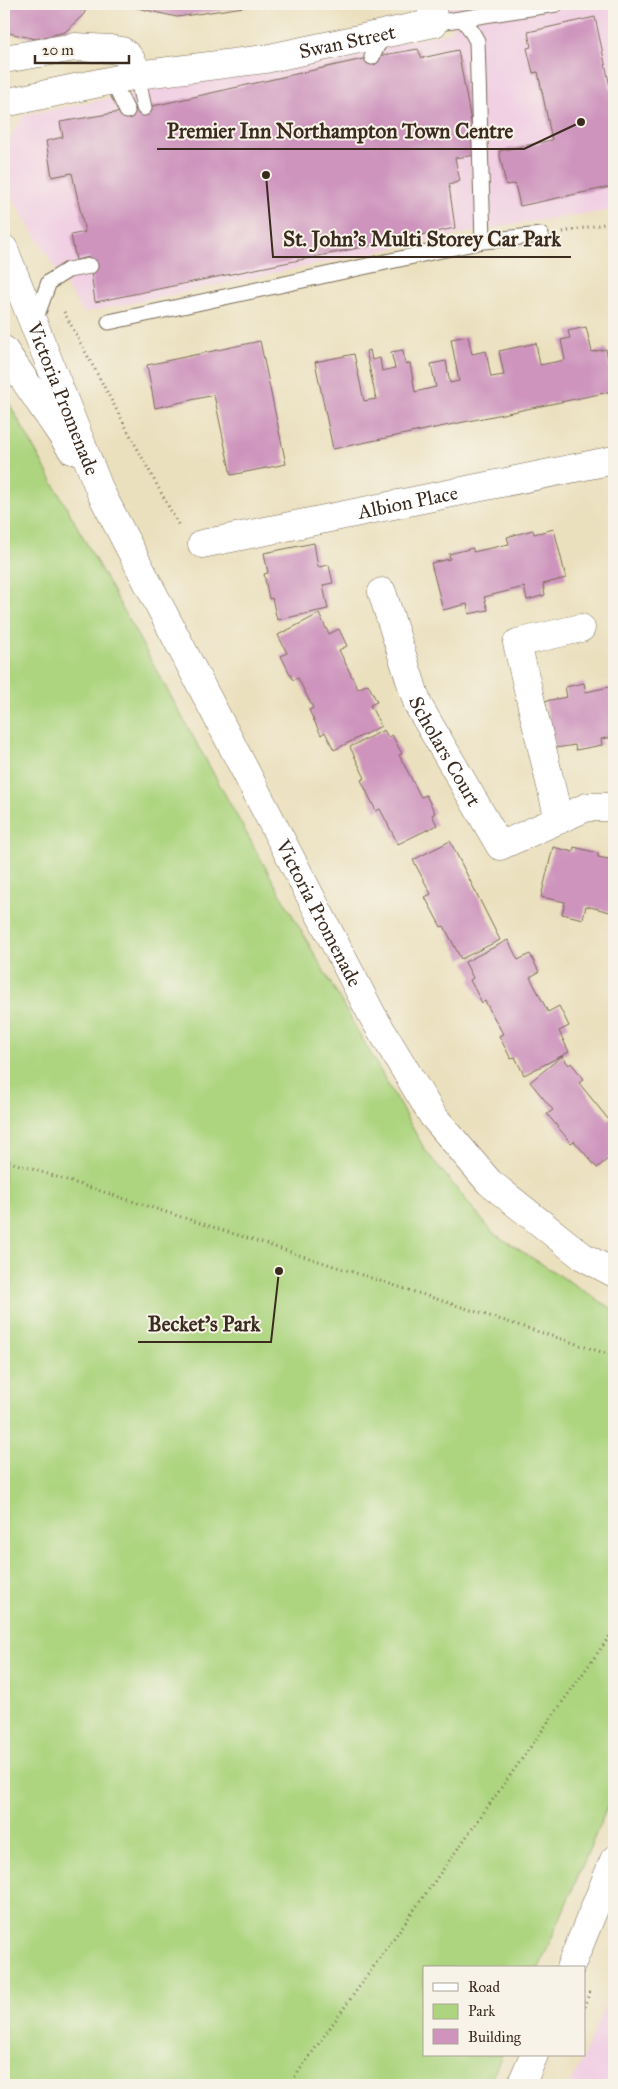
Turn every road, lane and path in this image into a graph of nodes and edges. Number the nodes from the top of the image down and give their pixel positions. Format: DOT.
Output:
graph roads {
  1 [pos="556,4"];
  2 [pos="433,14"];
  3 [pos="463,20"];
  4 [pos="387,34"];
  5 [pos="372,56"];
  6 [pos="4,59"];
  7 [pos="125,77"];
  8 [pos="4,103"];
  9 [pos="144,108"];
  10 [pos="127,111"];
  11 [pos="614,222"];
  12 [pos="578,230"];
  13 [pos="540,235"];
  14 [pos="483,241"];
  15 [pos="4,249"];
  16 [pos="90,266"];
  17 [pos="49,282"];
  18 [pos="109,322"];
  19 [pos="34,324"];
  20 [pos="4,350"];
  21 [pos="614,460"];
  22 [pos="100,493"];
  23 [pos="202,544"];
  24 [pos="382,592"];
  25 [pos="581,628"];
  26 [pos="614,807"];
  27 [pos="559,820"];
  28 [pos="4,1160"];
  29 [pos="614,1272"];
  30 [pos="614,1356"];
  31 [pos="614,1630"];
  32 [pos="614,1860"];
  33 [pos="571,1966"];
  34 [pos="534,2056"];
  35 [pos="290,2085"];
  36 [pos="521,2085"];
  1 -- 3 [label="lane, Swan Street"];
  2 -- 3 [label="lane, Swan Street"];
  2 -- 4 [label="street, Swan Street"];
  3 -- 14 [label="lane"];
  4 -- 5 [label="lane"];
  4 -- 7 [label="street, Swan Street"];
  6 -- 7 [label="street"];
  7 -- 8 [label="street, Swan Street"];
  7 -- 9 [label="lane"];
  7 -- 10 [label="lane"];
  11 -- 12 [label="path"];
  13 -- 14 [label="lane"];
  14 -- 18 [label="lane"];
  15 -- 19 [label="street, Victoria Promenade"];
  16 -- 17 [label="lane"];
  17 -- 19 [label="lane"];
  17 -- 23 [label="path"];
  19 -- 22 [label="street, Victoria Promenade"];
  20 -- 22 [label="street, Victoria Promenade"];
  21 -- 23 [label="street, Albion Place"];
  22 -- 29 [label="street, Victoria Promenade"];
  24 -- 27 [label="street, Scholars Court"];
  25 -- 27 [label="street"];
  26 -- 27 [label="street, Scholars Court"];
  28 -- 30 [label="path"];
  31 -- 35 [label="path"];
  32 -- 33 [label="street"];
  34 -- 36 [label="street"];
}
